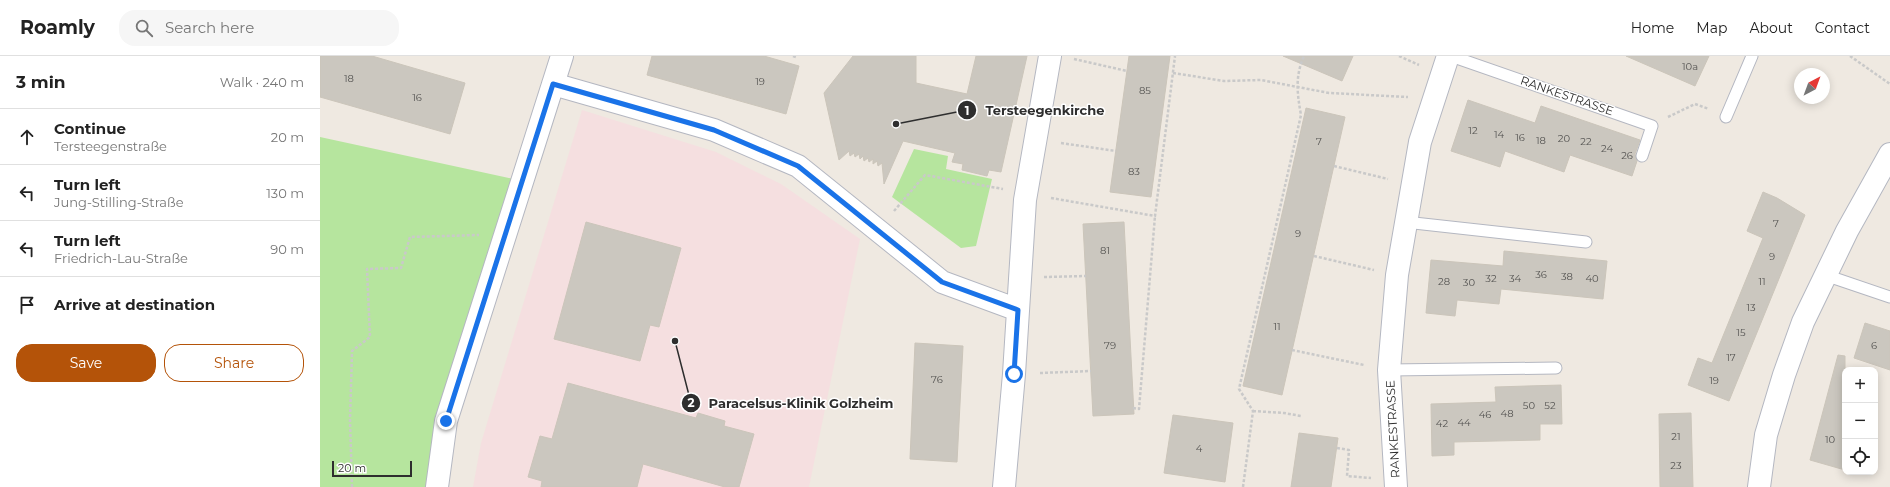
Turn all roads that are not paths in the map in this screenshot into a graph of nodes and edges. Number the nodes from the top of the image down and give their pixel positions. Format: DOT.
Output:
graph roads {
  1 [pos="1448,56"];
  2 [pos="1452,56"];
  3 [pos="1752,56"];
  4 [pos="559,57"];
  5 [pos="1060,57"];
  6 [pos="553,84"];
  7 [pos="1726,116"];
  8 [pos="1890,154"];
  9 [pos="1642,156"];
  10 [pos="1405,222"];
  11 [pos="1586,242"];
  12 [pos="1825,275"];
  13 [pos="1890,297"];
  14 [pos="1018,310"];
  15 [pos="1556,368"];
  16 [pos="1389,370"];
  17 [pos="1396,483"];
  18 [pos="437,487"];
  19 [pos="1004,487"];
  20 [pos="1759,487"];
  1 -- 10 [label="street, RANKESTRASSE"];
  2 -- 9 [label="lane, RANKESTRASSE"];
  3 -- 7 [label="lane"];
  4 -- 6 [label="street"];
  5 -- 14 [label="street"];
  6 -- 14 [label="street"];
  6 -- 18 [label="street"];
  8 -- 12 [label="street"];
  10 -- 11 [label="lane"];
  10 -- 16 [label="street, RANKESTRASSE"];
  12 -- 13 [label="lane"];
  12 -- 20 [label="street"];
  14 -- 19 [label="street"];
  15 -- 16 [label="lane, RANKESTRASSE"];
  16 -- 17 [label="street, RANKESTRASSE"];
}
